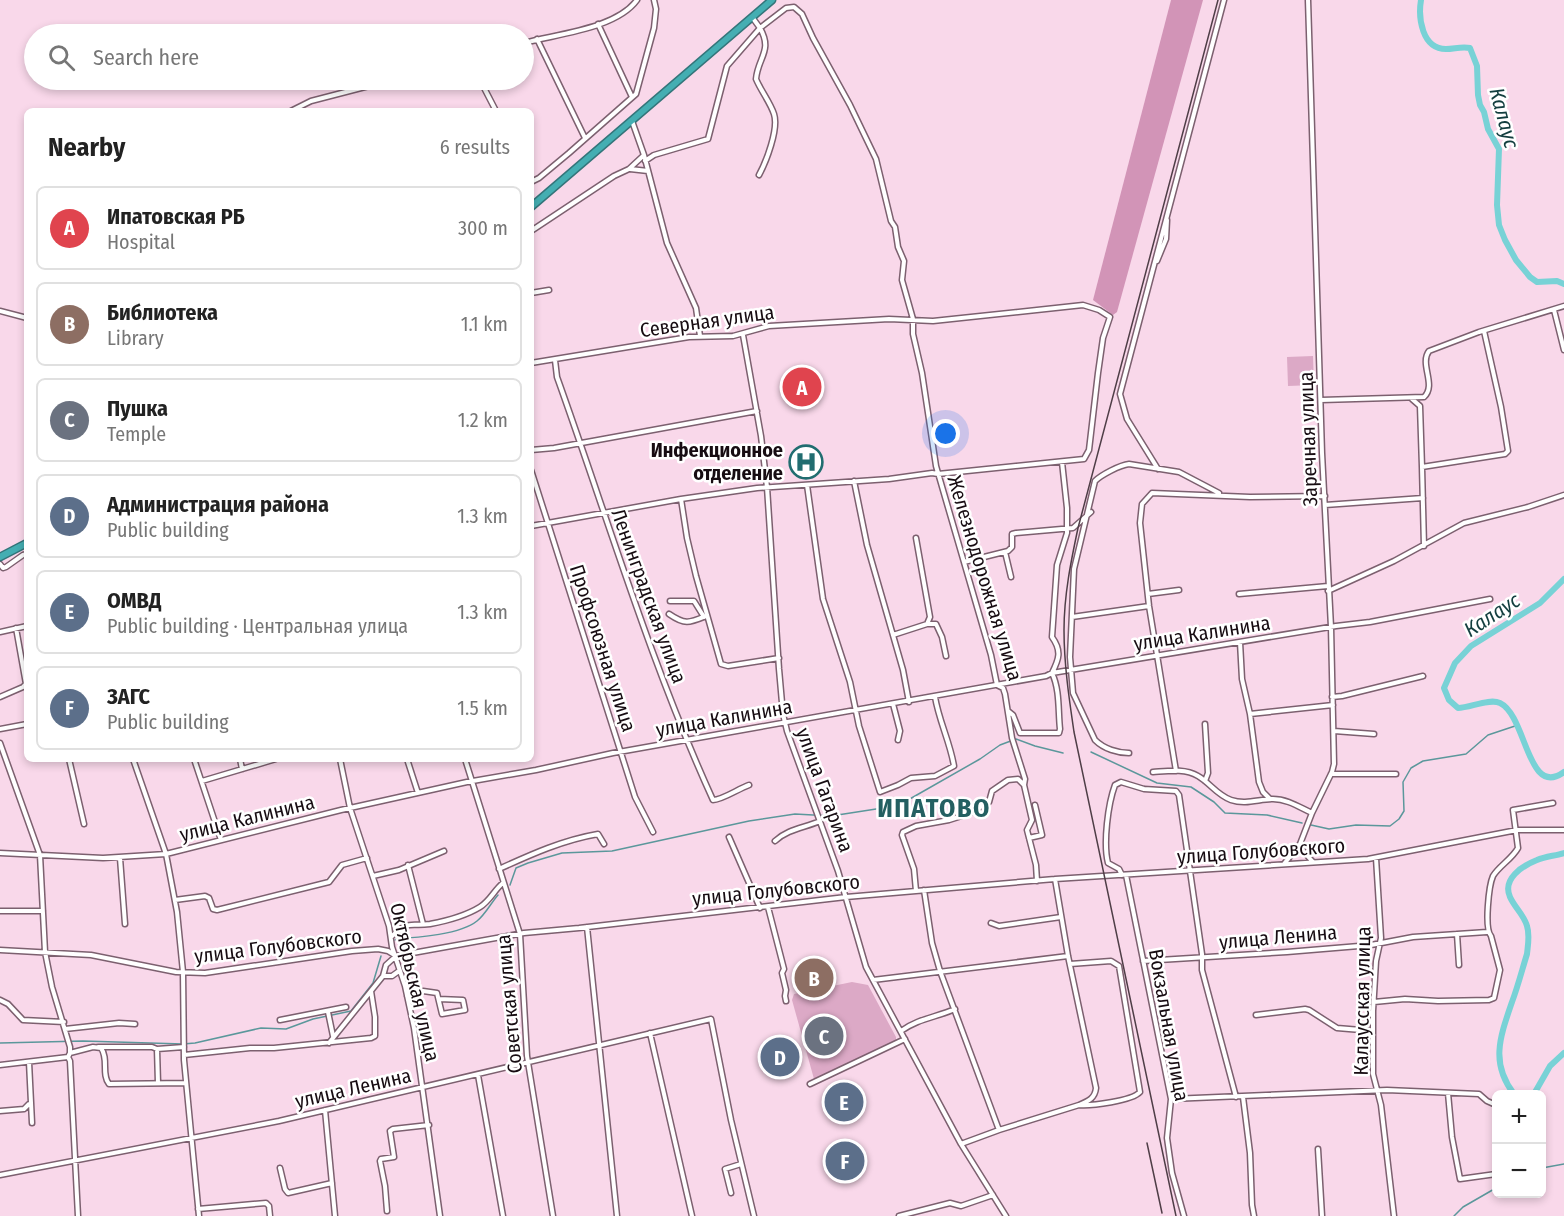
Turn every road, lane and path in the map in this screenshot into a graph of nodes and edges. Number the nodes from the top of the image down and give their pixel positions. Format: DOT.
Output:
graph roads {
  1 [pos="637,0"];
  2 [pos="654,0"];
  3 [pos="771,0"];
  4 [pos="1224,0"];
  5 [pos="1308,0"];
  6 [pos="752,16"];
  7 [pos="598,24"];
  8 [pos="760,28"];
  9 [pos="537,39"];
  10 [pos="534,40"];
  11 [pos="353,90"];
  12 [pos="485,90"];
  13 [pos="632,97"];
  14 [pos="297,108"];
  15 [pos="494,108"];
  16 [pos="632,120"];
  17 [pos="585,138"];
  18 [pos="645,158"];
  19 [pos="629,169"];
  20 [pos="648,171"];
  21 [pos="759,175"];
  22 [pos="534,180"];
  23 [pos="534,204"];
  24 [pos="534,229"];
  25 [pos="549,290"];
  26 [pos="534,292"];
  27 [pos="1564,306"];
  28 [pos="1554,310"];
  29 [pos="0,311"];
  30 [pos="24,317"];
  31 [pos="913,319"];
  32 [pos="1484,331"];
  33 [pos="743,335"];
  34 [pos="700,336"];
  35 [pos="1564,350"];
  36 [pos="555,360"];
  37 [pos="534,363"];
  38 [pos="1411,398"];
  39 [pos="1321,400"];
  40 [pos="757,411"];
  41 [pos="580,442"];
  42 [pos="534,450"];
  43 [pos="1062,462"];
  44 [pos="1422,468"];
  45 [pos="1158,469"];
  46 [pos="938,474"];
  47 [pos="534,479"];
  48 [pos="854,481"];
  49 [pos="807,484"];
  50 [pos="767,488"];
  51 [pos="1222,495"];
  52 [pos="1564,495"];
  53 [pos="1325,496"];
  54 [pos="1423,498"];
  55 [pos="681,500"];
  56 [pos="1325,505"];
  57 [pos="1091,512"];
  58 [pos="603,513"];
  59 [pos="1087,516"];
  60 [pos="548,523"];
  61 [pos="534,525"];
  62 [pos="1066,527"];
  63 [pos="916,538"];
  64 [pos="24,545"];
  65 [pos="1424,546"];
  66 [pos="1005,552"];
  67 [pos="24,555"];
  68 [pos="0,557"];
  69 [pos="964,562"];
  70 [pos="0,564"];
  71 [pos="1011,577"];
  72 [pos="1328,588"];
  73 [pos="1179,590"];
  74 [pos="1148,594"];
  75 [pos="1239,594"];
  76 [pos="702,597"];
  77 [pos="1490,599"];
  78 [pos="693,600"];
  79 [pos="670,601"];
  80 [pos="1149,606"];
  81 [pos="669,614"];
  82 [pos="706,617"];
  83 [pos="1072,617"];
  84 [pos="927,624"];
  85 [pos="24,627"];
  86 [pos="1331,627"];
  87 [pos="16,628"];
  88 [pos="0,632"];
  89 [pos="892,635"];
  90 [pos="1240,642"];
  91 [pos="945,656"];
  92 [pos="1157,656"];
  93 [pos="779,658"];
  94 [pos="1072,670"];
  95 [pos="24,673"];
  96 [pos="1052,673"];
  97 [pos="1423,676"];
  98 [pos="998,685"];
  99 [pos="24,686"];
  100 [pos="0,697"];
  101 [pos="935,697"];
  102 [pos="1332,697"];
  103 [pos="909,702"];
  104 [pos="893,704"];
  105 [pos="1333,705"];
  106 [pos="855,710"];
  107 [pos="1008,710"];
  108 [pos="1250,714"];
  109 [pos="785,723"];
  110 [pos="1205,724"];
  111 [pos="24,725"];
  112 [pos="0,729"];
  113 [pos="1334,731"];
  114 [pos="1374,734"];
  115 [pos="688,740"];
  116 [pos="898,740"];
  117 [pos="0,743"];
  118 [pos="620,752"];
  119 [pos="1130,753"];
  120 [pos="70,762"];
  121 [pos="134,762"];
  122 [pos="195,762"];
  123 [pos="241,762"];
  124 [pos="267,762"];
  125 [pos="341,762"];
  126 [pos="408,762"];
  127 [pos="466,762"];
  128 [pos="242,770"];
  129 [pos="1176,771"];
  130 [pos="1153,772"];
  131 [pos="1331,774"];
  132 [pos="1396,774"];
  133 [pos="202,781"];
  134 [pos="473,781"];
  135 [pos="1205,781"];
  136 [pos="1023,785"];
  137 [pos="749,786"];
  138 [pos="1263,792"];
  139 [pos="418,793"];
  140 [pos="1271,799"];
  141 [pos="1258,802"];
  142 [pos="1553,803"];
  143 [pos="1035,805"];
  144 [pos="350,808"];
  145 [pos="1312,813"];
  146 [pos="1038,818"];
  147 [pos="819,820"];
  148 [pos="1032,820"];
  149 [pos="84,824"];
  150 [pos="1516,830"];
  151 [pos="1561,830"];
  152 [pos="652,832"];
  153 [pos="729,837"];
  154 [pos="1029,838"];
  155 [pos="221,840"];
  156 [pos="775,841"];
  157 [pos="604,844"];
  158 [pos="1300,844"];
  159 [pos="444,851"];
  160 [pos="0,853"];
  161 [pos="166,854"];
  162 [pos="40,855"];
  163 [pos="120,858"];
  164 [pos="367,858"];
  165 [pos="1376,858"];
  166 [pos="1313,862"];
  167 [pos="1284,864"];
  168 [pos="408,865"];
  169 [pos="499,869"];
  170 [pos="1191,870"];
  171 [pos="1124,875"];
  172 [pos="373,876"];
  173 [pos="1055,879"];
  174 [pos="1037,880"];
  175 [pos="503,883"];
  176 [pos="924,890"];
  177 [pos="916,891"];
  178 [pos="846,897"];
  179 [pos="175,900"];
  180 [pos="768,907"];
  181 [pos="760,908"];
  182 [pos="0,911"];
  183 [pos="43,911"];
  184 [pos="1061,917"];
  185 [pos="991,923"];
  186 [pos="124,924"];
  187 [pos="420,924"];
  188 [pos="587,927"];
  189 [pos="1487,932"];
  190 [pos="520,934"];
  191 [pos="1457,934"];
  192 [pos="391,938"];
  193 [pos="1380,943"];
  194 [pos="0,950"];
  195 [pos="45,952"];
  196 [pos="396,956"];
  197 [pos="1068,956"];
  198 [pos="1202,958"];
  199 [pos="1143,961"];
  200 [pos="1070,964"];
  201 [pos="1459,965"];
  202 [pos="399,971"];
  203 [pos="940,971"];
  204 [pos="183,972"];
  205 [pos="383,976"];
  206 [pos="873,980"];
  207 [pos="371,991"];
  208 [pos="407,996"];
  209 [pos="439,999"];
  210 [pos="0,1000"];
  211 [pos="786,1001"];
  212 [pos="1374,1002"];
  213 [pos="346,1007"];
  214 [pos="955,1009"];
  215 [pos="328,1012"];
  216 [pos="1256,1016"];
  217 [pos="280,1020"];
  218 [pos="64,1022"];
  219 [pos="135,1024"];
  220 [pos="65,1029"];
  221 [pos="900,1031"];
  222 [pos="1373,1031"];
  223 [pos="650,1033"];
  224 [pos="333,1036"];
  225 [pos="905,1039"];
  226 [pos="329,1043"];
  227 [pos="599,1046"];
  228 [pos="97,1047"];
  229 [pos="184,1048"];
  230 [pos="157,1049"];
  231 [pos="69,1055"];
  232 [pos="184,1055"];
  233 [pos="528,1061"];
  234 [pos="29,1062"];
  235 [pos="0,1065"];
  236 [pos="478,1075"];
  237 [pos="158,1083"];
  238 [pos="186,1083"];
  239 [pos="810,1084"];
  240 [pos="423,1087"];
  241 [pos="1377,1091"];
  242 [pos="1448,1093"];
  243 [pos="1236,1097"];
  244 [pos="1243,1097"];
  245 [pos="1171,1099"];
  246 [pos="30,1103"];
  247 [pos="1492,1103"];
  248 [pos="1078,1105"];
  249 [pos="325,1110"];
  250 [pos="0,1111"];
  251 [pos="32,1123"];
  252 [pos="429,1125"];
  253 [pos="999,1130"];
  254 [pos="191,1139"];
  255 [pos="962,1144"];
  256 [pos="1318,1149"];
  257 [pos="76,1161"];
  258 [pos="741,1164"];
  259 [pos="280,1168"];
  260 [pos="0,1175"];
  261 [pos="1492,1175"];
  262 [pos="332,1183"];
  263 [pos="731,1193"];
  264 [pos="993,1195"];
  265 [pos="198,1209"];
  266 [pos="387,1211"];
  267 [pos="78,1216"];
  268 [pos="199,1216"];
  269 [pos="270,1216"];
  270 [pos="335,1216"];
  271 [pos="440,1216"];
  272 [pos="503,1216"];
  273 [pos="553,1216"];
  274 [pos="616,1216"];
  275 [pos="692,1216"];
  276 [pos="754,1216"];
  277 [pos="899,1216"];
  278 [pos="1006,1216"];
  279 [pos="1184,1216"];
  280 [pos="1254,1216"];
  281 [pos="1322,1216"];
  282 [pos="1394,1216"];
  1 -- 7 [label="street"];
  2 -- 13 [label="street"];
  3 -- 6 [label="highway"];
  4 -- 45 [label="street"];
  5 -- 39 [label="street, Заречная улица"];
  6 -- 8 [label="street"];
  6 -- 16 [label="highway"];
  7 -- 9 [label="street"];
  7 -- 13 [label="street"];
  8 -- 18 [label="street"];
  8 -- 21 [label="street"];
  8 -- 31 [label="street, Железнодорожная улица"];
  9 -- 10 [label="street"];
  9 -- 17 [label="street"];
  11 -- 14 [label="street"];
  12 -- 15 [label="street"];
  13 -- 17 [label="street"];
  16 -- 18 [label="street"];
  16 -- 23 [label="highway"];
  17 -- 22 [label="street"];
  18 -- 19 [label="street"];
  18 -- 20 [label="street"];
  19 -- 20 [label="street"];
  19 -- 24 [label="street"];
  20 -- 34 [label="street"];
  25 -- 26 [label="street"];
  27 -- 28 [label="street"];
  28 -- 32 [label="street"];
  28 -- 35 [label="street"];
  29 -- 30 [label="street"];
  31 -- 33 [label="street, Северная улица"];
  31 -- 43 [label="street"];
  31 -- 46 [label="street, Железнодорожная улица"];
  32 -- 38 [label="street"];
  32 -- 44 [label="street"];
  33 -- 34 [label="street, Северная улица"];
  33 -- 40 [label="street, улица Гагарина"];
  34 -- 36 [label="street, Северная улица"];
  36 -- 37 [label="street, Северная улица"];
  36 -- 41 [label="street, Ленинградская улица"];
  38 -- 39 [label="street"];
  38 -- 44 [label="street"];
  39 -- 53 [label="street, Заречная улица"];
  40 -- 41 [label="street"];
  40 -- 50 [label="street, улица Гагарина"];
  41 -- 42 [label="street"];
  41 -- 58 [label="street, Ленинградская улица"];
  43 -- 46 [label="street"];
  43 -- 62 [label="street"];
  44 -- 54 [label="street"];
  45 -- 51 [label="street"];
  45 -- 59 [label="street"];
  46 -- 48 [label="street"];
  46 -- 69 [label="street, Железнодорожная улица"];
  47 -- 60 [label="street, Профсоюзная улица"];
  48 -- 49 [label="street"];
  48 -- 89 [label="street"];
  49 -- 50 [label="street"];
  49 -- 106 [label="street"];
  50 -- 55 [label="street"];
  50 -- 93 [label="street, улица Гагарина"];
  51 -- 53 [label="street"];
  51 -- 74 [label="street"];
  52 -- 65 [label="street"];
  53 -- 56 [label="street, Заречная улица"];
  54 -- 56 [label="street"];
  54 -- 65 [label="street"];
  55 -- 58 [label="street"];
  55 -- 76 [label="street"];
  56 -- 72 [label="street, Заречная улица"];
  57 -- 59 [label="street"];
  58 -- 60 [label="street"];
  58 -- 115 [label="street, Ленинградская улица"];
  59 -- 62 [label="street"];
  59 -- 83 [label="street"];
  60 -- 61 [label="street"];
  60 -- 118 [label="street, Профсоюзная улица"];
  62 -- 66 [label="street"];
  62 -- 96 [label="street"];
  63 -- 84 [label="street"];
  64 -- 68 [label="highway"];
  65 -- 72 [label="street"];
  66 -- 69 [label="street"];
  66 -- 71 [label="street"];
  67 -- 70 [label="street"];
  69 -- 98 [label="street, Железнодорожная улица"];
  72 -- 75 [label="street"];
  72 -- 86 [label="street, Заречная улица"];
  73 -- 74 [label="street"];
  74 -- 80 [label="street"];
  76 -- 78 [label="street"];
  76 -- 82 [label="street"];
  77 -- 86 [label="street, улица Калинина"];
  78 -- 79 [label="street"];
  78 -- 82 [label="street"];
  80 -- 83 [label="street"];
  80 -- 92 [label="street"];
  81 -- 82 [label="street"];
  82 -- 93 [label="street"];
  83 -- 94 [label="street"];
  84 -- 89 [label="street"];
  84 -- 91 [label="street"];
  85 -- 87 [label="street"];
  86 -- 90 [label="street, улица Калинина"];
  86 -- 102 [label="street, Заречная улица"];
  87 -- 88 [label="street"];
  87 -- 95 [label="street"];
  89 -- 103 [label="street"];
  90 -- 92 [label="street, улица Калинина"];
  90 -- 108 [label="street"];
  92 -- 94 [label="street, улица Калинина"];
  92 -- 129 [label="street"];
  93 -- 109 [label="street, улица Гагарина"];
  94 -- 96 [label="street, улица Калинина"];
  94 -- 119 [label="street"];
  96 -- 98 [label="street, улица Калинина"];
  96 -- 107 [label="street"];
  97 -- 102 [label="street"];
  98 -- 101 [label="street, улица Калинина"];
  98 -- 107 [label="street, Железнодорожная улица"];
  99 -- 100 [label="street"];
  101 -- 103 [label="street, улица Калинина"];
  101 -- 106 [label="street"];
  102 -- 105 [label="street, Заречная улица"];
  103 -- 104 [label="street, улица Калинина"];
  104 -- 106 [label="street, улица Калинина"];
  104 -- 116 [label="street"];
  105 -- 108 [label="street"];
  105 -- 113 [label="street, Заречная улица"];
  106 -- 109 [label="street, улица Калинина"];
  107 -- 136 [label="street, Железнодорожная улица"];
  108 -- 138 [label="street"];
  109 -- 115 [label="street, улица Калинина"];
  109 -- 147 [label="street, улица Гагарина"];
  110 -- 135 [label="street"];
  111 -- 112 [label="street"];
  113 -- 114 [label="street"];
  113 -- 131 [label="street, Заречная улица"];
  115 -- 118 [label="street, улица Калинина"];
  115 -- 137 [label="street, Ленинградская улица"];
  117 -- 162 [label="street"];
  118 -- 134 [label="street, улица Калинина"];
  118 -- 152 [label="street, Профсоюзная улица"];
  120 -- 149 [label="street"];
  121 -- 161 [label="street"];
  122 -- 133 [label="street"];
  123 -- 128 [label="street"];
  124 -- 128 [label="street"];
  125 -- 144 [label="street, Октябрьская улица"];
  126 -- 139 [label="street"];
  127 -- 134 [label="street, Советская улица"];
  128 -- 133 [label="street"];
  129 -- 130 [label="street"];
  129 -- 135 [label="street"];
  131 -- 132 [label="street"];
  131 -- 145 [label="street, Заречная улица"];
  133 -- 155 [label="street"];
  134 -- 139 [label="street, улица Калинина"];
  134 -- 169 [label="street, Советская улица"];
  135 -- 141 [label="street"];
  136 -- 148 [label="street"];
  136 -- 177 [label="street"];
  138 -- 140 [label="street"];
  138 -- 141 [label="street"];
  139 -- 144 [label="street, улица Калинина"];
  140 -- 141 [label="street"];
  140 -- 145 [label="street"];
  142 -- 150 [label="street"];
  143 -- 146 [label="street"];
  144 -- 155 [label="street, улица Калинина"];
  144 -- 164 [label="street, Октябрьская улица"];
  145 -- 158 [label="street, Заречная улица"];
  146 -- 148 [label="street"];
  146 -- 154 [label="street"];
  147 -- 156 [label="street"];
  147 -- 178 [label="street, улица Гагарина"];
  148 -- 154 [label="street"];
  150 -- 151 [label="street, улица Голубовского"];
  150 -- 165 [label="street, улица Голубовского"];
  150 -- 189 [label="street"];
  153 -- 181 [label="street"];
  154 -- 174 [label="street"];
  155 -- 161 [label="street, улица Калинина"];
  157 -- 169 [label="street"];
  158 -- 166 [label="street"];
  158 -- 167 [label="street, Заречная улица"];
  159 -- 168 [label="street"];
  160 -- 162 [label="street, улица Калинина"];
  161 -- 163 [label="street, улица Калинина"];
  161 -- 179 [label="street"];
  162 -- 163 [label="street, улица Калинина"];
  162 -- 183 [label="street"];
  163 -- 186 [label="street"];
  164 -- 172 [label="street, Октябрьская улица"];
  164 -- 179 [label="street"];
  165 -- 166 [label="street, улица Голубовского"];
  165 -- 193 [label="street, Калаусская улица"];
  166 -- 167 [label="street, улица Голубовского"];
  167 -- 170 [label="street, улица Голубовского"];
  168 -- 172 [label="street"];
  168 -- 187 [label="street"];
  169 -- 175 [label="street, Советская улица"];
  170 -- 171 [label="street, улица Голубовского"];
  170 -- 171 [label="street, Вокзальная улица"];
  170 -- 198 [label="street"];
  171 -- 173 [label="street, улица Голубовского"];
  171 -- 199 [label="street, Вокзальная улица"];
  172 -- 192 [label="street, Октябрьская улица"];
  173 -- 174 [label="street, улица Голубовского"];
  173 -- 184 [label="street"];
  174 -- 176 [label="street, улица Голубовского"];
  175 -- 187 [label="street"];
  175 -- 190 [label="street, Советская улица"];
  176 -- 177 [label="street, улица Голубовского"];
  176 -- 203 [label="street"];
  177 -- 178 [label="street, улица Голубовского"];
  178 -- 180 [label="street, улица Голубовского"];
  178 -- 206 [label="street, улица Гагарина"];
  179 -- 204 [label="street"];
  180 -- 181 [label="street, улица Голубовского"];
  180 -- 211 [label="street"];
  181 -- 188 [label="street, улица Голубовского"];
  182 -- 183 [label="street"];
  183 -- 195 [label="street"];
  184 -- 185 [label="street"];
  184 -- 197 [label="street"];
  187 -- 192 [label="street"];
  188 -- 190 [label="street, улица Голубовского"];
  188 -- 227 [label="street"];
  189 -- 191 [label="street, улица Ленина"];
  189 -- 212 [label="street"];
  190 -- 196 [label="street, улица Голубовского"];
  190 -- 233 [label="street, Советская улица"];
  191 -- 193 [label="street, улица Ленина"];
  191 -- 201 [label="street"];
  192 -- 196 [label="street, Октябрьская улица"];
  193 -- 198 [label="street, улица Ленина"];
  193 -- 212 [label="street, Калаусская улица"];
  194 -- 195 [label="street, улица Голубовского"];
  195 -- 204 [label="street, улица Голубовского"];
  195 -- 218 [label="street"];
  196 -- 202 [label="street, Октябрьская улица"];
  196 -- 204 [label="street, улица Голубовского"];
  196 -- 205 [label="street"];
  197 -- 200 [label="street"];
  197 -- 203 [label="street"];
  198 -- 199 [label="street, улица Ленина"];
  198 -- 243 [label="street"];
  199 -- 245 [label="street, Вокзальная улица"];
  200 -- 248 [label="street"];
  200 -- 248 [label="street, Вокзальная улица"];
  202 -- 205 [label="street"];
  202 -- 208 [label="street, Октябрьская улица"];
  203 -- 206 [label="street"];
  203 -- 214 [label="street"];
  204 -- 229 [label="street"];
  205 -- 207 [label="street"];
  206 -- 221 [label="street, улица Гагарина"];
  207 -- 224 [label="street"];
  207 -- 226 [label="street"];
  208 -- 209 [label="street"];
  208 -- 240 [label="street, Октябрьская улица"];
  209 -- 209 [label="street"];
  210 -- 218 [label="street"];
  212 -- 222 [label="street, Калаусская улица"];
  213 -- 215 [label="street"];
  214 -- 221 [label="street"];
  214 -- 253 [label="street"];
  215 -- 217 [label="street"];
  215 -- 224 [label="street"];
  216 -- 222 [label="street"];
  218 -- 220 [label="street"];
  219 -- 220 [label="street"];
  220 -- 231 [label="street"];
  221 -- 225 [label="street, улица Гагарина"];
  222 -- 241 [label="street, Калаусская улица"];
  223 -- 227 [label="street, улица Ленина"];
  223 -- 258 [label="street, улица Ленина"];
  223 -- 275 [label="street"];
  224 -- 226 [label="street"];
  225 -- 239 [label="street"];
  225 -- 255 [label="street, улица Гагарина"];
  226 -- 232 [label="street"];
  227 -- 233 [label="street, улица Ленина"];
  227 -- 274 [label="street"];
  228 -- 230 [label="street"];
  228 -- 231 [label="street"];
  228 -- 237 [label="street"];
  229 -- 230 [label="street"];
  229 -- 232 [label="street"];
  230 -- 237 [label="street"];
  231 -- 234 [label="street"];
  231 -- 257 [label="street"];
  232 -- 238 [label="street"];
  233 -- 236 [label="street, улица Ленина"];
  233 -- 273 [label="street, Советская улица"];
  234 -- 235 [label="street"];
  234 -- 246 [label="street"];
  236 -- 240 [label="street, улица Ленина"];
  236 -- 272 [label="street"];
  237 -- 238 [label="street"];
  238 -- 254 [label="street"];
  240 -- 249 [label="street, улица Ленина"];
  240 -- 252 [label="street, Октябрьская улица"];
  241 -- 242 [label="street"];
  241 -- 244 [label="street"];
  241 -- 282 [label="street, Калаусская улица"];
  242 -- 247 [label="street"];
  242 -- 261 [label="street"];
  243 -- 244 [label="street"];
  243 -- 245 [label="street"];
  244 -- 280 [label="street"];
  245 -- 279 [label="street, Вокзальная улица"];
  246 -- 250 [label="street"];
  246 -- 251 [label="street"];
  248 -- 253 [label="street"];
  249 -- 254 [label="street, улица Ленина"];
  249 -- 262 [label="street"];
  252 -- 266 [label="street"];
  252 -- 271 [label="street, Октябрьская улица"];
  253 -- 255 [label="street"];
  254 -- 257 [label="street, улица Ленина"];
  254 -- 265 [label="street"];
  255 -- 264 [label="street, улица Гагарина"];
  256 -- 281 [label="street"];
  257 -- 260 [label="street, улица Ленина"];
  257 -- 267 [label="street"];
  258 -- 263 [label="street"];
  258 -- 276 [label="street"];
  259 -- 262 [label="street"];
  262 -- 270 [label="street"];
  264 -- 277 [label="street"];
  264 -- 278 [label="street, улица Гагарина"];
  265 -- 268 [label="street"];
  265 -- 269 [label="street"];
}
